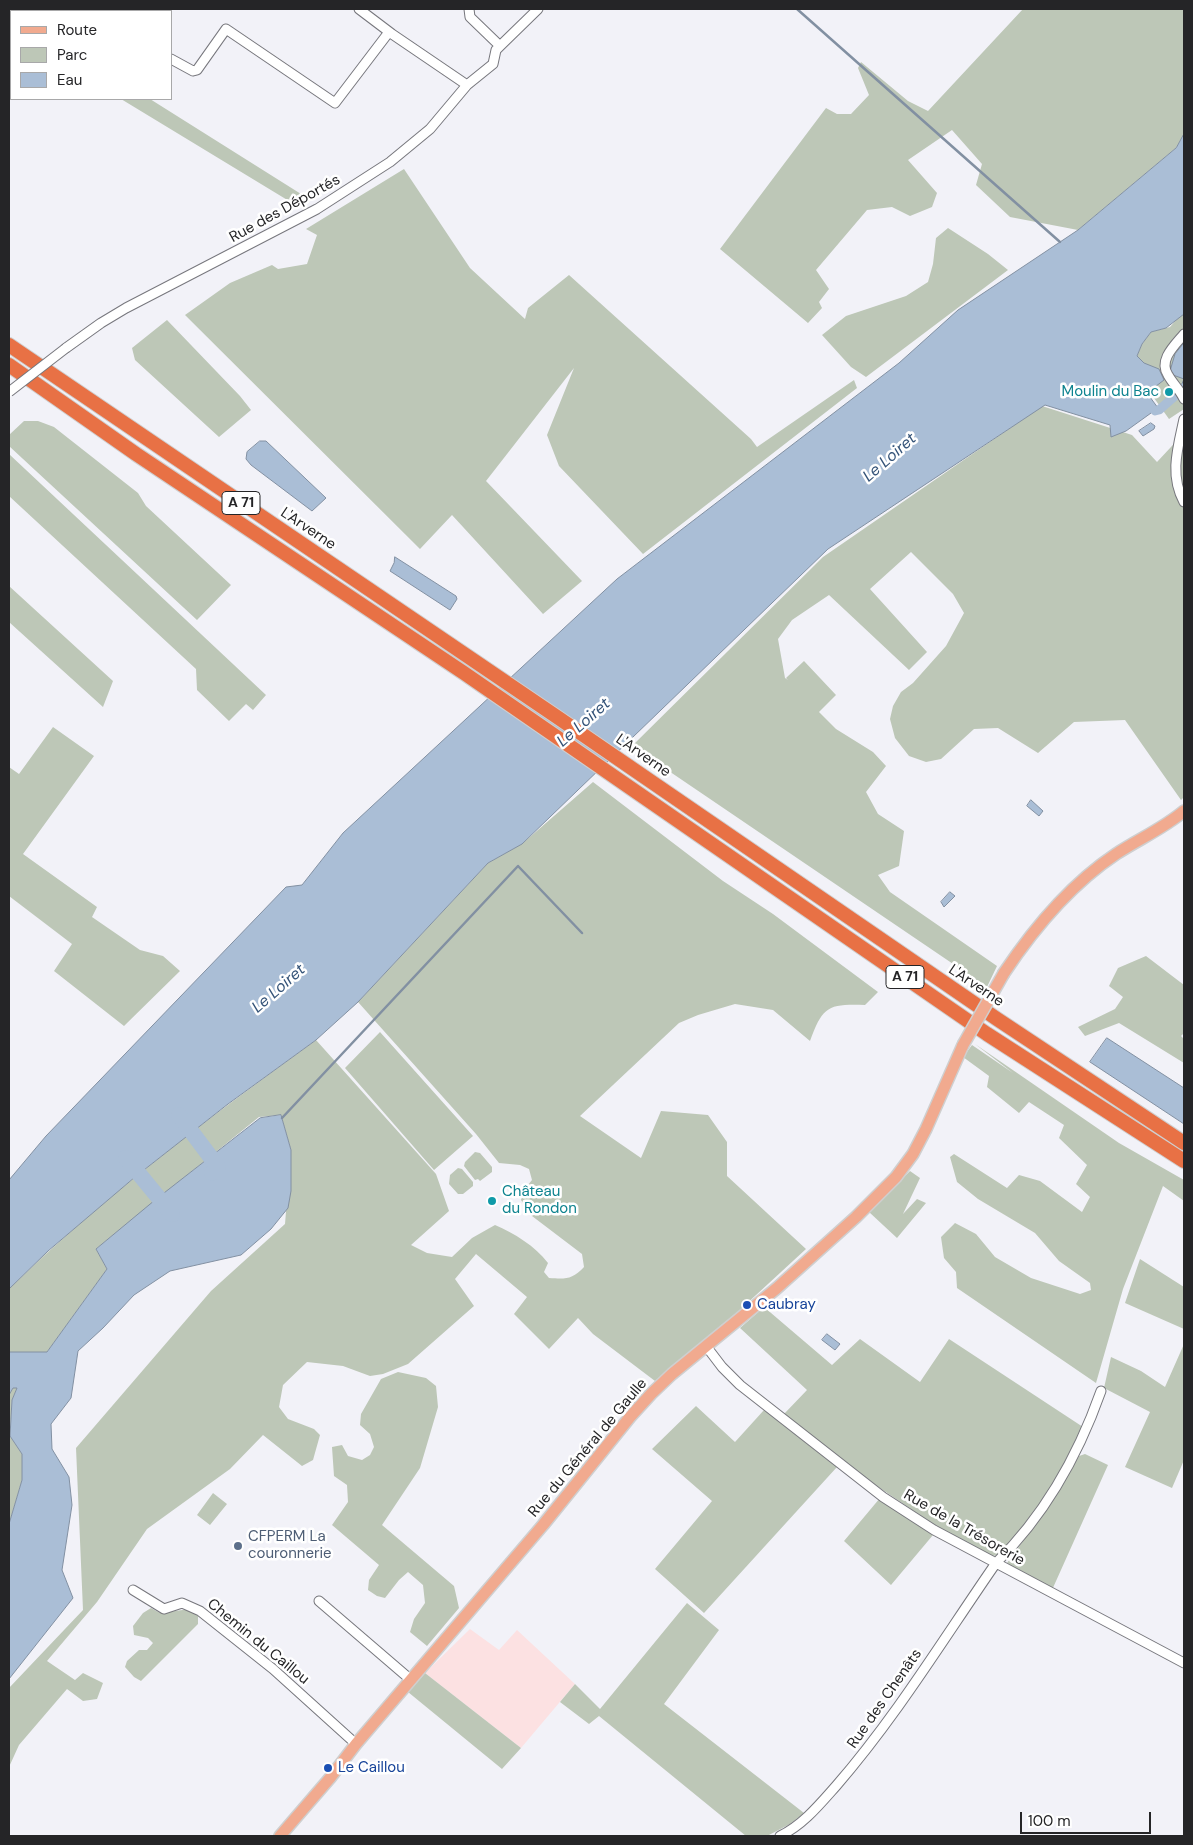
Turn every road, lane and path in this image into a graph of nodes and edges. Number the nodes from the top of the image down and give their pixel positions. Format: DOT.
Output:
graph roads {
  1 [pos="359,9"];
  2 [pos="470,9"];
  3 [pos="538,9"];
  4 [pos="389,32"];
  5 [pos="500,46"];
  6 [pos="172,59"];
  7 [pos="467,85"];
  8 [pos="1184,334"];
  9 [pos="9,345"];
  10 [pos="9,366"];
  11 [pos="9,392"];
  12 [pos="1184,397"];
  13 [pos="1184,419"];
  14 [pos="1184,502"];
  15 [pos="1184,811"];
  16 [pos="1184,1143"];
  17 [pos="1184,1162"];
  18 [pos="706,1346"];
  19 [pos="1102,1391"];
  20 [pos="996,1563"];
  21 [pos="133,1590"];
  22 [pos="319,1602"];
  23 [pos="1184,1663"];
  24 [pos="411,1680"];
  25 [pos="356,1744"];
  26 [pos="280,1836"];
  27 [pos="780,1836"];
  1 -- 4 [label="street"];
  2 -- 5 [label="street"];
  3 -- 5 [label="street, Rue des Déportés"];
  4 -- 6 [label="street"];
  4 -- 7 [label="street"];
  5 -- 7 [label="street, Rue des Déportés"];
  7 -- 11 [label="street, Rue des Déportés, bridge"];
  8 -- 12 [label="street"];
  9 -- 16 [label="highway, L'Arverne / A 71"];
  10 -- 17 [label="highway, A 71"];
  13 -- 14 [label="street"];
  15 -- 18 [label="main road, Rue du Général de Gaulle, bridge"];
  18 -- 20 [label="street, Rue de la Trésorerie"];
  18 -- 24 [label="main road, Rue du Général de Gaulle"];
  19 -- 20 [label="street, Rue des Chenâts"];
  20 -- 23 [label="street, Rue de la Trésorerie"];
  20 -- 27 [label="street, Rue des Chenâts"];
  21 -- 25 [label="street, Chemin du Caillou"];
  22 -- 24 [label="street"];
  24 -- 25 [label="main road, Rue du Général de Gaulle"];
  25 -- 26 [label="main road, Rue du Général de Gaulle"];
}
